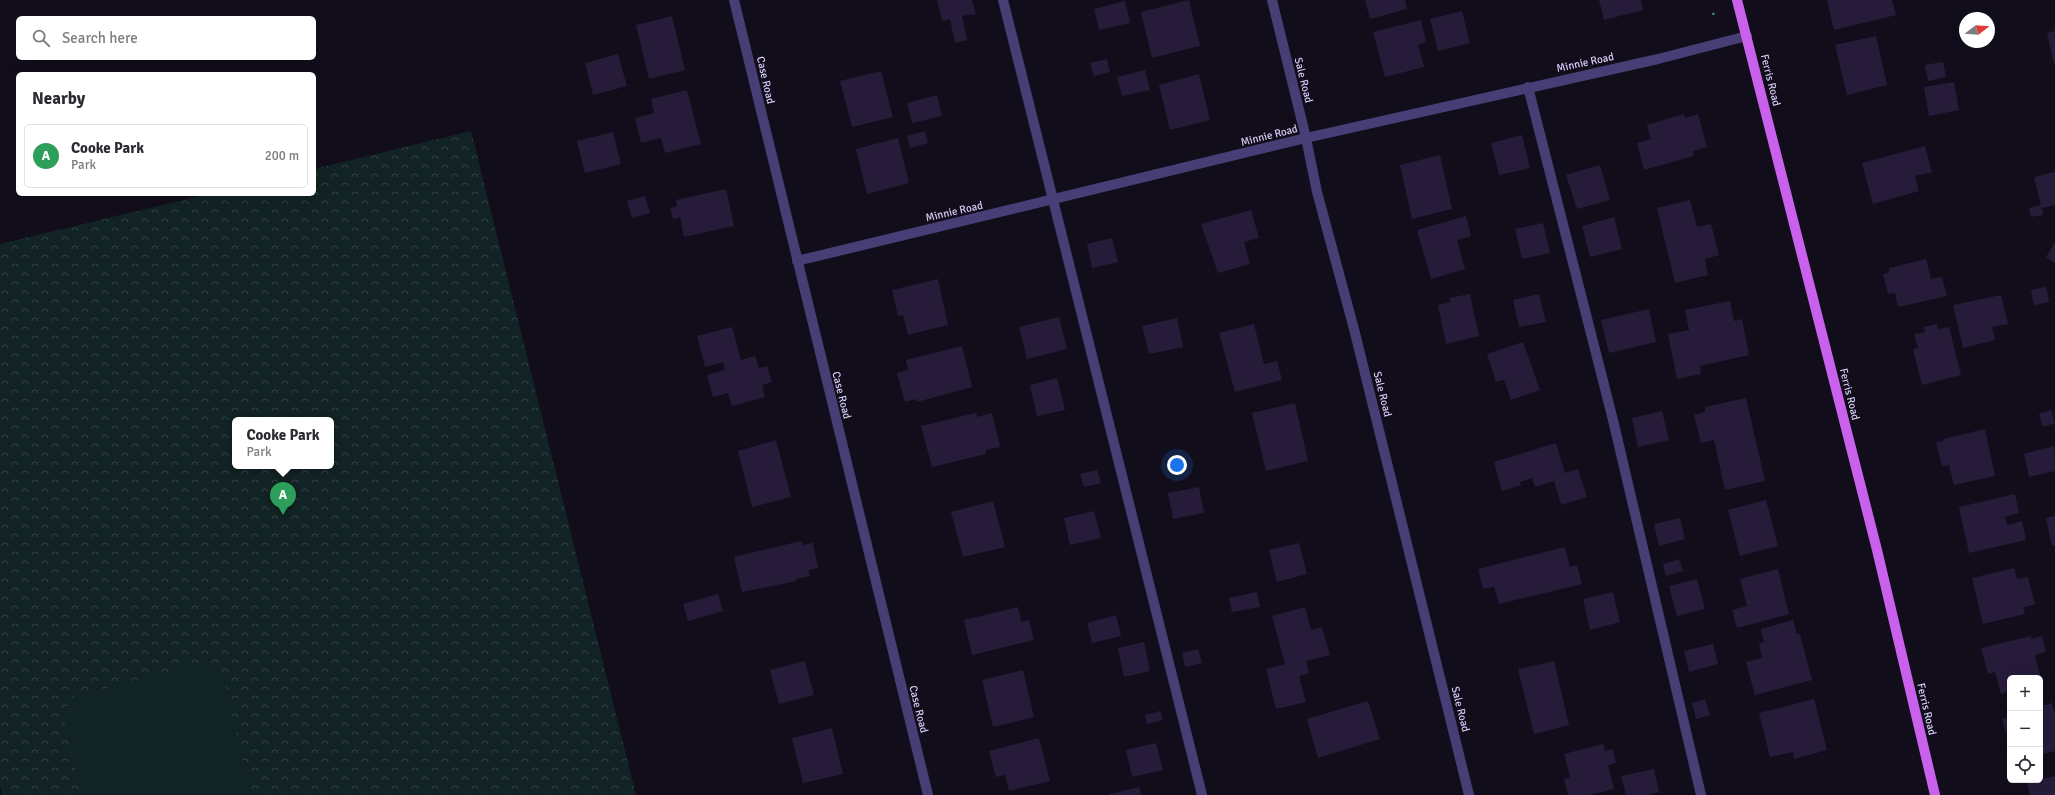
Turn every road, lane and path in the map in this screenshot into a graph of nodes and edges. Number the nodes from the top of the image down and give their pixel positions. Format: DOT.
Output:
graph roads {
  1 [pos="734,0"];
  2 [pos="1003,0"];
  3 [pos="1272,0"];
  4 [pos="1737,0"];
  5 [pos="1713,13"];
  6 [pos="1715,18"];
  7 [pos="1747,36"];
  8 [pos="1528,87"];
  9 [pos="1306,138"];
  10 [pos="1053,199"];
  11 [pos="797,261"];
  12 [pos="928,795"];
  13 [pos="1202,795"];
  14 [pos="1469,795"];
  15 [pos="1701,795"];
  16 [pos="1935,795"];
  1 -- 11 [label="street, Case Road"];
  2 -- 10 [label="street"];
  3 -- 9 [label="street, Sale Road"];
  4 -- 7 [label="main road, Ferris Road"];
  5 -- 6 [label="path"];
  7 -- 8 [label="street, Minnie Road"];
  7 -- 16 [label="main road, Ferris Road"];
  8 -- 9 [label="street, Minnie Road"];
  8 -- 15 [label="street"];
  9 -- 10 [label="street, Minnie Road"];
  9 -- 14 [label="street, Sale Road"];
  10 -- 11 [label="street, Minnie Road"];
  10 -- 13 [label="street"];
  11 -- 12 [label="street, Case Road"];
}
